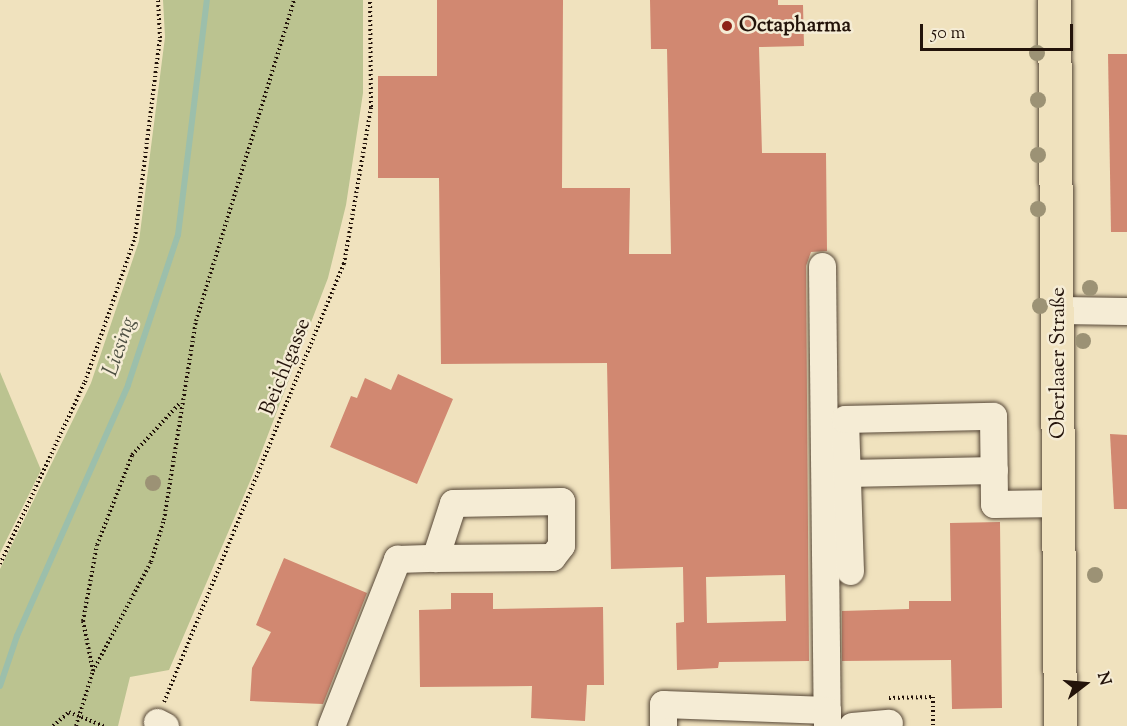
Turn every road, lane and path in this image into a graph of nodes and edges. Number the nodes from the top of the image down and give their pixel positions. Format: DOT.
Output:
graph roads {
  1 [pos="158,0"];
  2 [pos="294,0"];
  3 [pos="370,0"];
  4 [pos="1054,0"];
  5 [pos="822,266"];
  6 [pos="1059,310"];
  7 [pos="1127,311"];
  8 [pos="181,403"];
  9 [pos="994,470"];
  10 [pos="847,473"];
  11 [pos="1059,503"];
  12 [pos="435,558"];
  13 [pos="0,564"];
  14 [pos="850,572"];
  15 [pos="93,671"];
  16 [pos="889,710"];
  17 [pos="78,715"];
  18 [pos="827,718"];
  19 [pos="161,724"];
  20 [pos="53,726"];
  21 [pos="76,726"];
  22 [pos="104,726"];
  23 [pos="331,726"];
  24 [pos="663,726"];
  25 [pos="852,726"];
  26 [pos="933,726"];
  27 [pos="1060,726"];
  1 -- 13 [label="path"];
  2 -- 8 [label="path"];
  3 -- 19 [label="path, Beichlgasse"];
  4 -- 6 [label="main road, Oberlaaer Straße"];
  5 -- 18 [label="street"];
  6 -- 7 [label="street"];
  6 -- 11 [label="main road, Oberlaaer Straße"];
  8 -- 15 [label="path"];
  8 -- 15 [label="path"];
  9 -- 10 [label="street"];
  9 -- 10 [label="street"];
  9 -- 11 [label="street"];
  10 -- 14 [label="street"];
  11 -- 27 [label="main road, Oberlaaer Straße"];
  12 -- 12 [label="street"];
  12 -- 23 [label="street"];
  15 -- 17 [label="path"];
  16 -- 25 [label="street"];
  16 -- 26 [label="path"];
  17 -- 20 [label="path"];
  17 -- 21 [label="path"];
  17 -- 22 [label="path"];
  18 -- 24 [label="street"];
}
